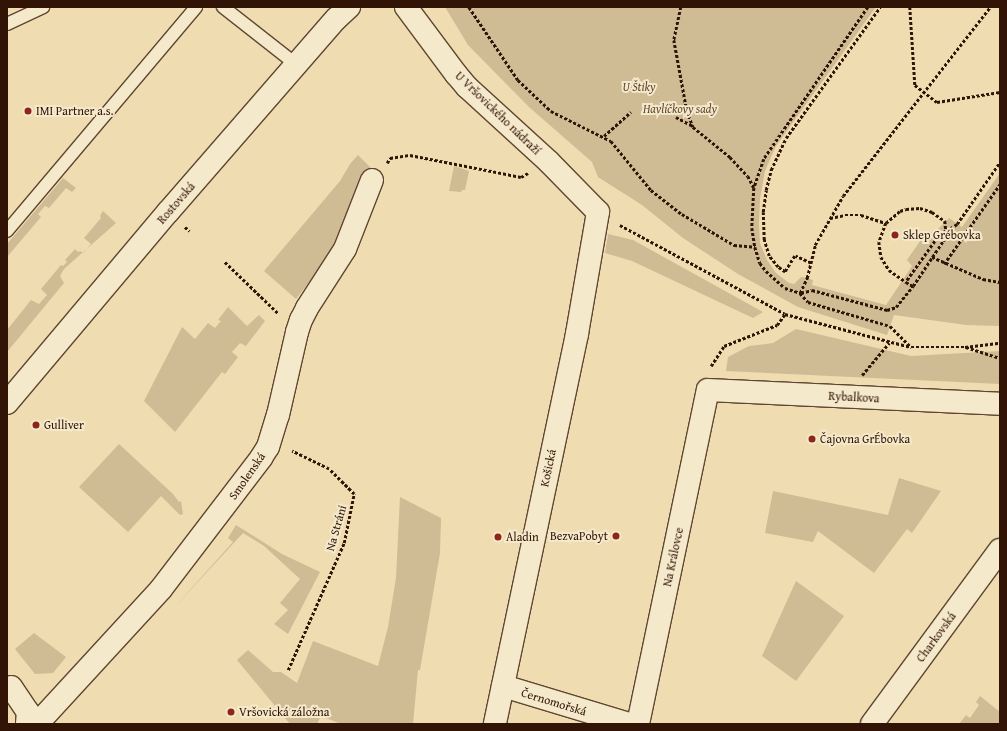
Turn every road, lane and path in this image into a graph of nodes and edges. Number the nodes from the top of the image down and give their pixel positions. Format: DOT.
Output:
graph roads {
  1 [pos="43,7"];
  2 [pos="196,7"];
  3 [pos="223,7"];
  4 [pos="349,7"];
  5 [pos="406,7"];
  6 [pos="469,7"];
  7 [pos="681,7"];
  8 [pos="868,7"];
  9 [pos="880,7"];
  10 [pos="910,7"];
  11 [pos="990,7"];
  12 [pos="7,24"];
  13 [pos="297,65"];
  14 [pos="1000,92"];
  15 [pos="924,93"];
  16 [pos="631,112"];
  17 [pos="676,117"];
  18 [pos="693,126"];
  19 [pos="604,136"];
  20 [pos="398,156"];
  21 [pos="549,162"];
  22 [pos="1000,162"];
  23 [pos="372,180"];
  24 [pos="1000,184"];
  25 [pos="754,188"];
  26 [pos="598,212"];
  27 [pos="829,218"];
  28 [pos="886,223"];
  29 [pos="7,231"];
  30 [pos="946,231"];
  31 [pos="637,234"];
  32 [pos="755,247"];
  33 [pos="932,257"];
  34 [pos="225,262"];
  35 [pos="811,263"];
  36 [pos="944,264"];
  37 [pos="906,282"];
  38 [pos="1000,282"];
  39 [pos="913,286"];
  40 [pos="800,293"];
  41 [pos="785,314"];
  42 [pos="297,332"];
  43 [pos="1000,343"];
  44 [pos="910,347"];
  45 [pos="966,347"];
  46 [pos="1000,358"];
  47 [pos="708,390"];
  48 [pos="7,403"];
  49 [pos="1000,404"];
  50 [pos="261,458"];
  51 [pos="1000,550"];
  52 [pos="288,670"];
  53 [pos="503,686"];
  54 [pos="11,687"];
  55 [pos="27,724"];
  56 [pos="36,724"];
  57 [pos="495,724"];
  58 [pos="629,724"];
  59 [pos="638,724"];
  60 [pos="872,724"];
  1 -- 12 [label="lane"];
  2 -- 29 [label="lane"];
  3 -- 13 [label="lane"];
  4 -- 13 [label="street, Rostovská"];
  5 -- 21 [label="street, U Vršovického nádraží"];
  6 -- 19 [label="path"];
  7 -- 18 [label="path"];
  8 -- 25 [label="path"];
  9 -- 35 [label="path"];
  10 -- 15 [label="path"];
  11 -- 15 [label="path"];
  13 -- 48 [label="street, Rostovská"];
  14 -- 15 [label="path"];
  15 -- 27 [label="path"];
  16 -- 19 [label="path"];
  17 -- 18 [label="path"];
  18 -- 25 [label="path"];
  19 -- 32 [label="path"];
  20 -- 21 [label="path"];
  21 -- 26 [label="street, U Vršovického nádraží"];
  22 -- 30 [label="path"];
  23 -- 42 [label="street, Smolenská"];
  24 -- 36 [label="path"];
  25 -- 32 [label="path"];
  26 -- 53 [label="street, Košická"];
  27 -- 28 [label="path"];
  27 -- 35 [label="path"];
  28 -- 30 [label="path"];
  28 -- 37 [label="path"];
  30 -- 33 [label="path"];
  30 -- 37 [label="path"];
  31 -- 41 [label="path"];
  32 -- 40 [label="path"];
  33 -- 36 [label="path"];
  33 -- 39 [label="path"];
  34 -- 42 [label="path"];
  35 -- 40 [label="path"];
  36 -- 38 [label="path"];
  37 -- 39 [label="path"];
  39 -- 40 [label="path"];
  40 -- 44 [label="path"];
  41 -- 44 [label="path"];
  41 -- 47 [label="path"];
  42 -- 50 [label="street, Smolenská"];
  43 -- 45 [label="path"];
  44 -- 45 [label="path"];
  45 -- 46 [label="path"];
  47 -- 49 [label="street, Rybalkova"];
  47 -- 59 [label="street, Na Královce"];
  50 -- 52 [label="path, Na Stráni"];
  50 -- 56 [label="street, Smolenská"];
  51 -- 60 [label="street, Charkovská"];
  53 -- 57 [label="street, Košická"];
  53 -- 58 [label="street, Černomořská"];
  54 -- 55 [label="street"];
}
